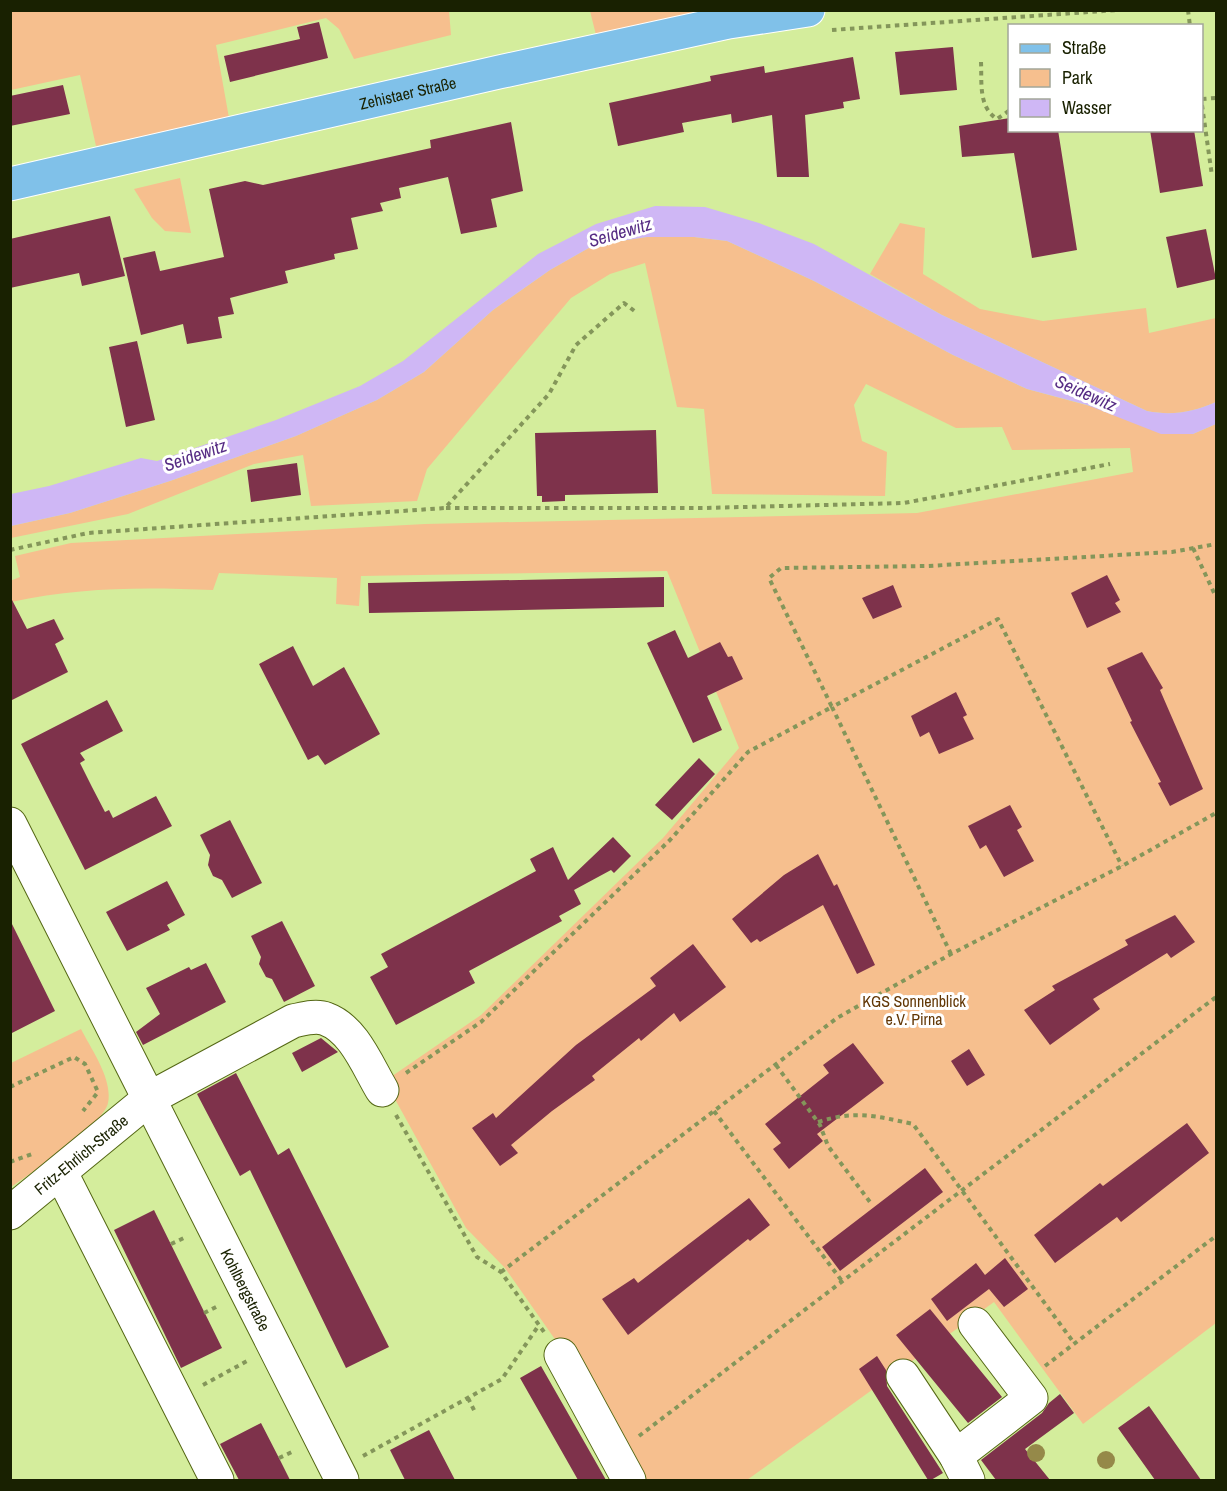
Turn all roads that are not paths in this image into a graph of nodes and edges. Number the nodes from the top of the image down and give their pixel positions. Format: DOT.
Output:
graph roads {
  1 [pos="807,10"];
  2 [pos="10,184"];
  3 [pos="10,824"];
  4 [pos="382,1090"];
  5 [pos="150,1098"];
  6 [pos="50,1162"];
  7 [pos="10,1213"];
  8 [pos="975,1324"];
  9 [pos="561,1355"];
  10 [pos="903,1376"];
  11 [pos="622,1467"];
  12 [pos="962,1468"];
  13 [pos="349,1470"];
  14 [pos="217,1480"];
  1 -- 2 [label="main road, Zehistaer Straße"];
  3 -- 5 [label="street, Kohlbergstraße"];
  4 -- 5 [label="street"];
  5 -- 6 [label="street, Fritz-Ehrlich-Straße"];
  5 -- 13 [label="street, Kohlbergstraße"];
  6 -- 7 [label="street, Fritz-Ehrlich-Straße"];
  6 -- 14 [label="street"];
  8 -- 12 [label="street"];
  9 -- 11 [label="street"];
  10 -- 12 [label="street"];
}
